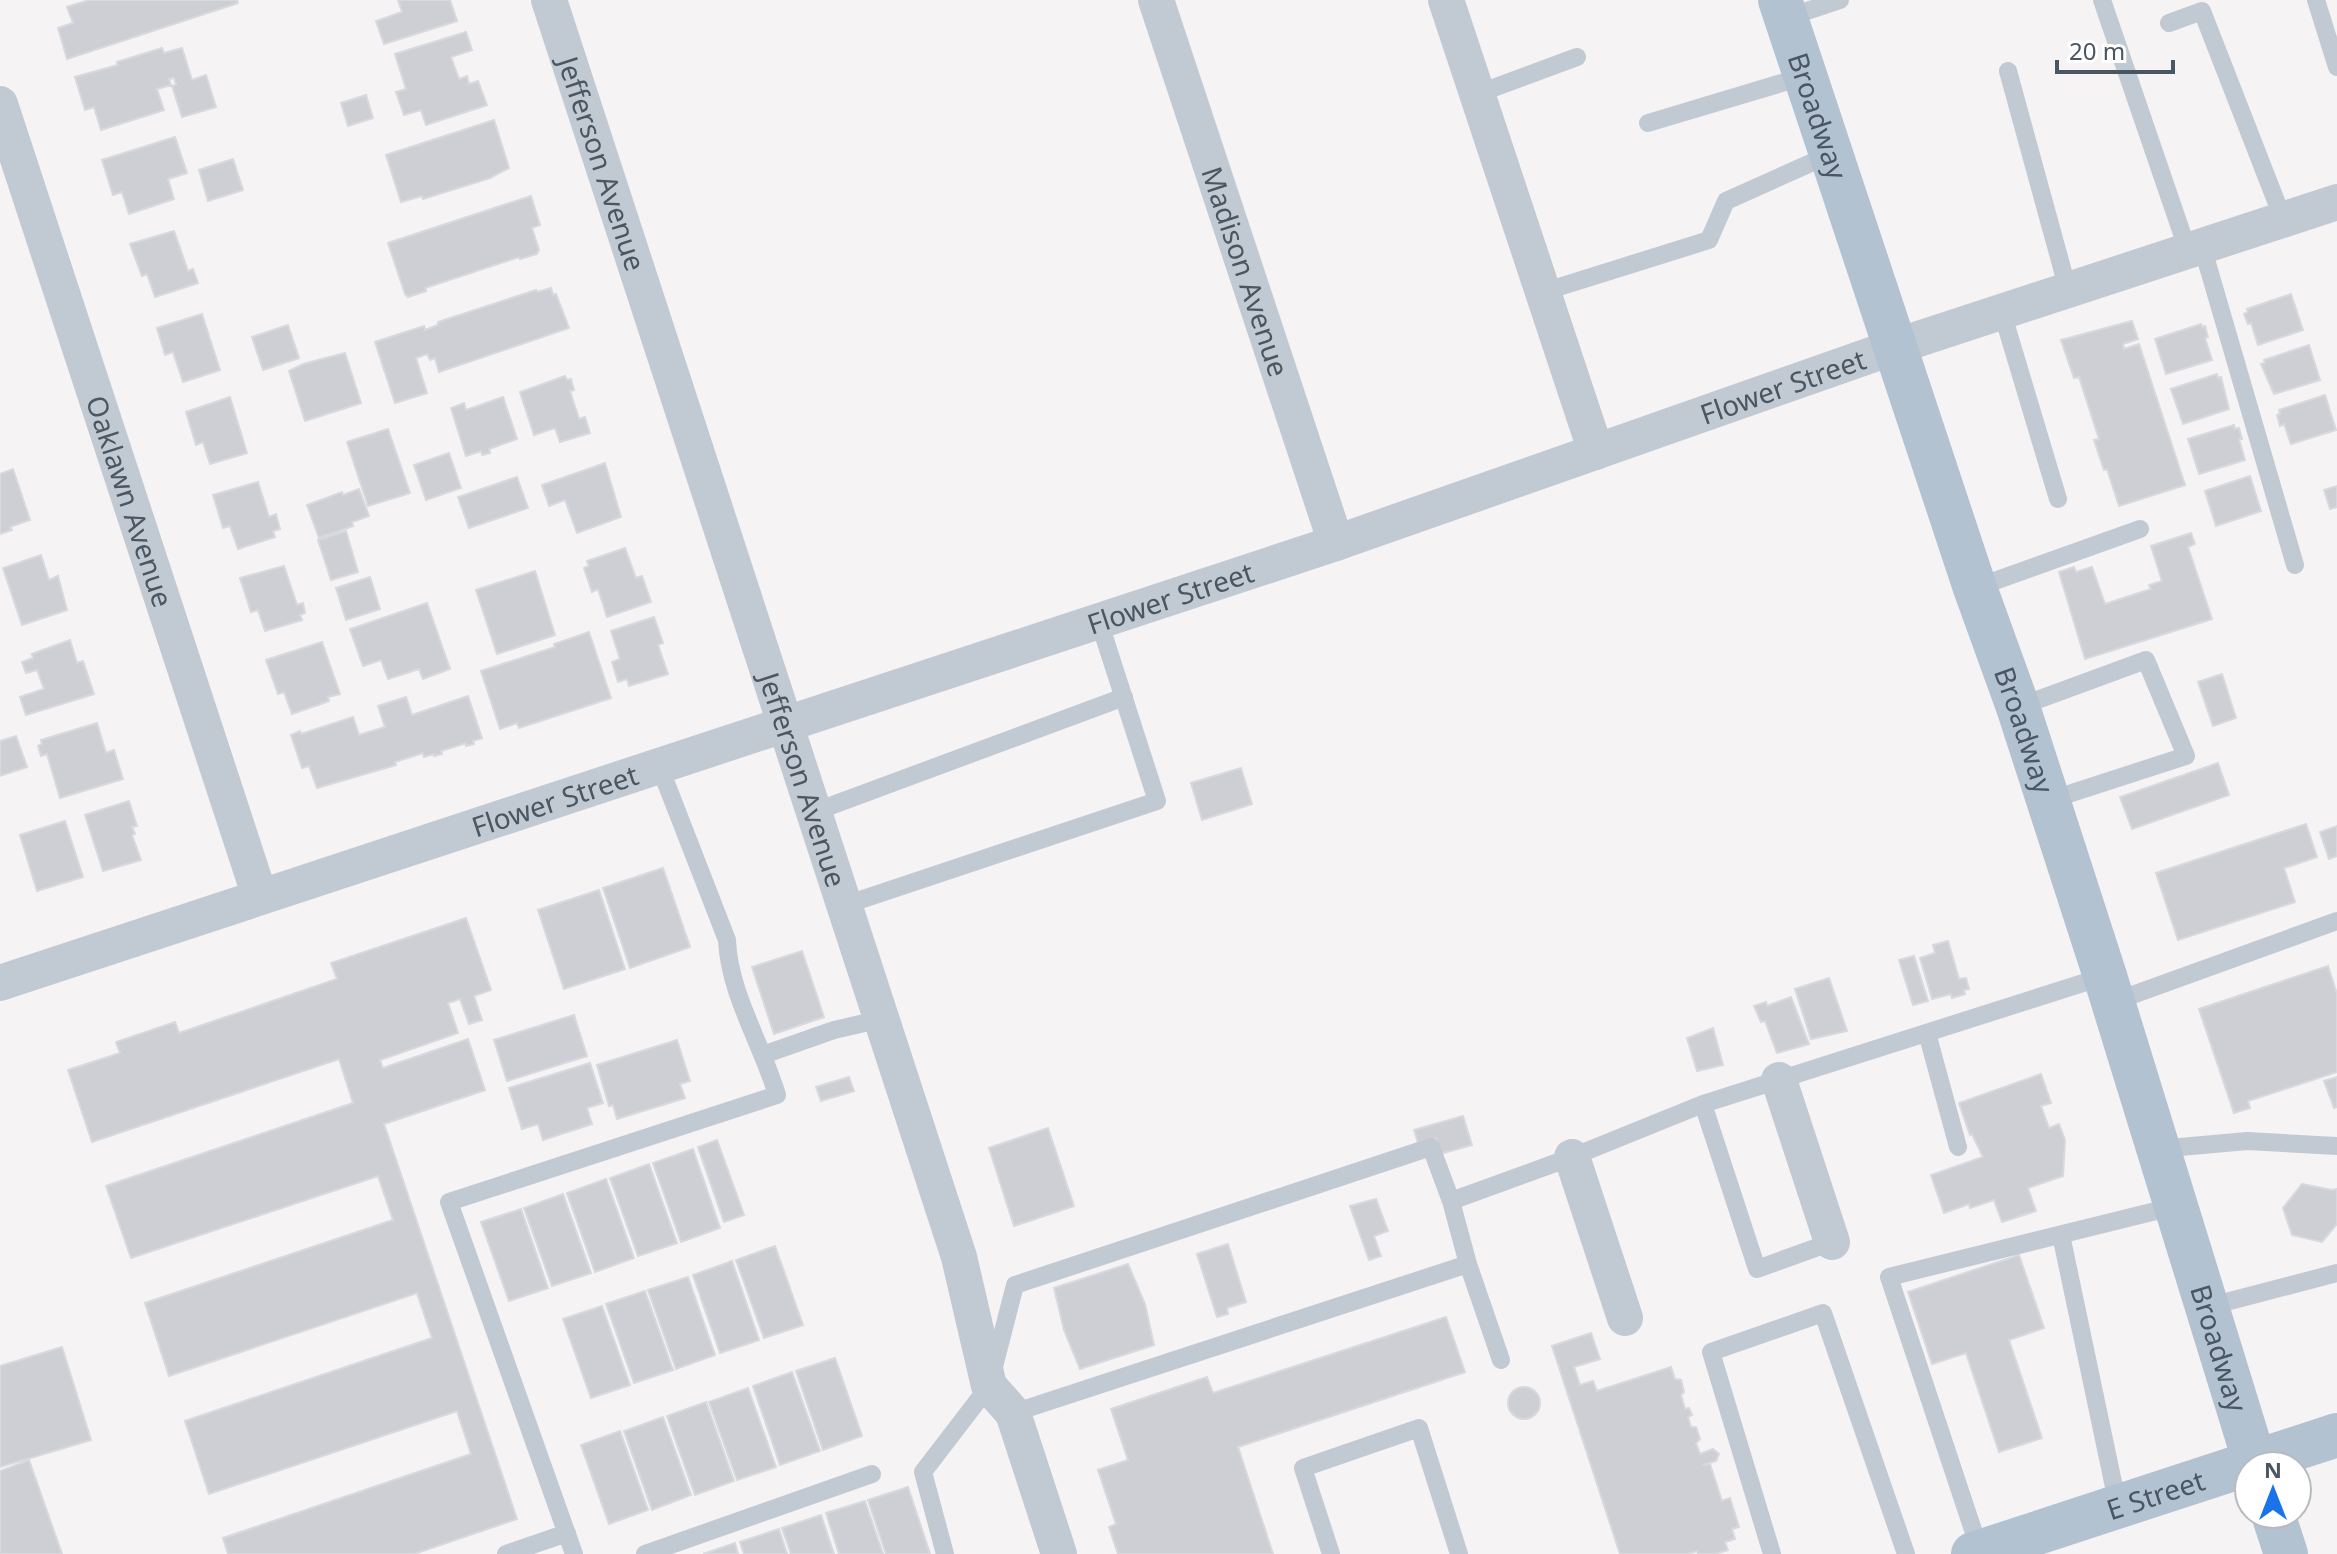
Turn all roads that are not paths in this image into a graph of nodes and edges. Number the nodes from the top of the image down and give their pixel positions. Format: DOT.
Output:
graph roads {
  1 [pos="549,0"];
  2 [pos="1156,0"];
  3 [pos="1446,0"];
  4 [pos="1840,0"];
  5 [pos="2102,0"];
  6 [pos="2316,0"];
  7 [pos="1783,9"];
  8 [pos="2169,23"];
  9 [pos="1577,57"];
  10 [pos="2337,67"];
  11 [pos="2008,71"];
  12 [pos="1805,76"];
  13 [pos="1477,94"];
  14 [pos="0,104"];
  15 [pos="1648,123"];
  16 [pos="1831,154"];
  17 [pos="2337,202"];
  18 [pos="2283,219"];
  19 [pos="2195,248"];
  20 [pos="2068,290"];
  21 [pos="1543,292"];
  22 [pos="2002,312"];
  23 [pos="1894,347"];
  24 [pos="1596,452"];
  25 [pos="2058,499"];
  26 [pos="2140,529"];
  27 [pos="1336,543"];
  28 [pos="2295,565"];
  29 [pos="1975,588"];
  30 [pos="1099,621"];
  31 [pos="1124,697"];
  32 [pos="2018,707"];
  33 [pos="785,724"];
  34 [pos="659,765"];
  35 [pos="2047,801"];
  36 [pos="814,812"];
  37 [pos="260,897"];
  38 [pos="845,905"];
  39 [pos="2337,921"];
  40 [pos="0,983"];
  41 [pos="2109,989"];
  42 [pos="882,1019"];
  43 [pos="1927,1033"];
  44 [pos="763,1055"];
  45 [pos="1779,1080"];
  46 [pos="1703,1104"];
  47 [pos="2337,1146"];
  48 [pos="1958,1147"];
  49 [pos="2158,1149"];
  50 [pos="1572,1157"];
  51 [pos="1451,1201"];
  52 [pos="2176,1206"];
  53 [pos="2061,1235"];
  54 [pos="1832,1242"];
  55 [pos="1468,1264"];
  56 [pos="2337,1273"];
  57 [pos="2207,1307"];
  58 [pos="1625,1318"];
  59 [pos="1501,1360"];
  60 [pos="989,1386"];
  61 [pos="1013,1413"];
  62 [pos="2337,1435"];
  63 [pos="2251,1450"];
  64 [pos="2293,1450"];
  65 [pos="2233,1470"];
  66 [pos="872,1474"];
  67 [pos="2118,1506"];
  68 [pos="2278,1530"];
  69 [pos="567,1533"];
  70 [pos="1977,1553"];
  71 [pos="506,1554"];
  72 [pos="574,1554"];
  73 [pos="645,1554"];
  74 [pos="945,1554"];
  75 [pos="1059,1554"];
  76 [pos="1331,1554"];
  77 [pos="1459,1554"];
  78 [pos="1772,1554"];
  79 [pos="1906,1554"];
  80 [pos="2286,1554"];
  1 -- 33 [label="street, Jefferson Avenue"];
  2 -- 27 [label="street, Madison Avenue"];
  3 -- 13 [label="street"];
  4 -- 7 [label="lane"];
  5 -- 19 [label="lane"];
  6 -- 10 [label="lane"];
  7 -- 12 [label="main road, Broadway"];
  8 -- 18 [label="lane"];
  9 -- 13 [label="lane"];
  11 -- 20 [label="lane"];
  12 -- 15 [label="lane"];
  12 -- 16 [label="main road, Broadway"];
  13 -- 21 [label="street"];
  14 -- 37 [label="street, Oaklawn Avenue"];
  16 -- 21 [label="lane"];
  16 -- 23 [label="main road, Broadway"];
  17 -- 18 [label="street, Flower Street"];
  18 -- 19 [label="street, Flower Street"];
  19 -- 20 [label="street, Flower Street"];
  19 -- 28 [label="lane"];
  20 -- 22 [label="street, Flower Street"];
  21 -- 24 [label="street"];
  22 -- 23 [label="street, Flower Street"];
  22 -- 25 [label="lane"];
  23 -- 24 [label="street, Flower Street"];
  23 -- 29 [label="main road, Broadway"];
  24 -- 27 [label="street, Flower Street"];
  26 -- 29 [label="lane"];
  27 -- 30 [label="street, Flower Street"];
  29 -- 32 [label="main road, Broadway"];
  30 -- 31 [label="lane"];
  30 -- 33 [label="street, Flower Street"];
  31 -- 36 [label="lane"];
  31 -- 38 [label="lane"];
  32 -- 35 [label="main road, Broadway"];
  32 -- 35 [label="lane"];
  33 -- 34 [label="street, Flower Street"];
  33 -- 36 [label="street, Jefferson Avenue"];
  34 -- 37 [label="street, Flower Street"];
  34 -- 44 [label="lane"];
  35 -- 41 [label="main road, Broadway"];
  36 -- 38 [label="street, Jefferson Avenue"];
  37 -- 40 [label="street, Flower Street"];
  38 -- 42 [label="street, Jefferson Avenue"];
  39 -- 41 [label="lane"];
  41 -- 43 [label="lane"];
  41 -- 49 [label="main road, Broadway"];
  42 -- 44 [label="lane"];
  42 -- 60 [label="street, Jefferson Avenue"];
  43 -- 45 [label="lane"];
  43 -- 48 [label="lane"];
  44 -- 69 [label="lane"];
  45 -- 46 [label="lane"];
  45 -- 54 [label="street"];
  46 -- 50 [label="lane"];
  46 -- 54 [label="lane"];
  47 -- 49 [label="lane"];
  49 -- 52 [label="main road, Broadway"];
  50 -- 51 [label="lane"];
  50 -- 58 [label="street"];
  51 -- 55 [label="lane"];
  51 -- 60 [label="lane"];
  52 -- 53 [label="lane"];
  52 -- 57 [label="main road, Broadway"];
  53 -- 67 [label="lane"];
  53 -- 70 [label="lane"];
  55 -- 59 [label="lane"];
  55 -- 61 [label="lane"];
  56 -- 57 [label="lane"];
  57 -- 63 [label="main road, Broadway"];
  60 -- 61 [label="street, Jefferson Avenue"];
  60 -- 74 [label="lane"];
  61 -- 75 [label="street, Jefferson Avenue"];
  62 -- 64 [label="main road, E Street"];
  65 -- 67 [label="main road, E Street"];
  66 -- 73 [label="lane"];
  67 -- 70 [label="main road, E Street"];
  68 -- 80 [label="main road"];
  69 -- 71 [label="lane"];
  69 -- 72 [label="lane"];
  76 -- 77 [label="lane"];
  78 -- 79 [label="lane"];
}
